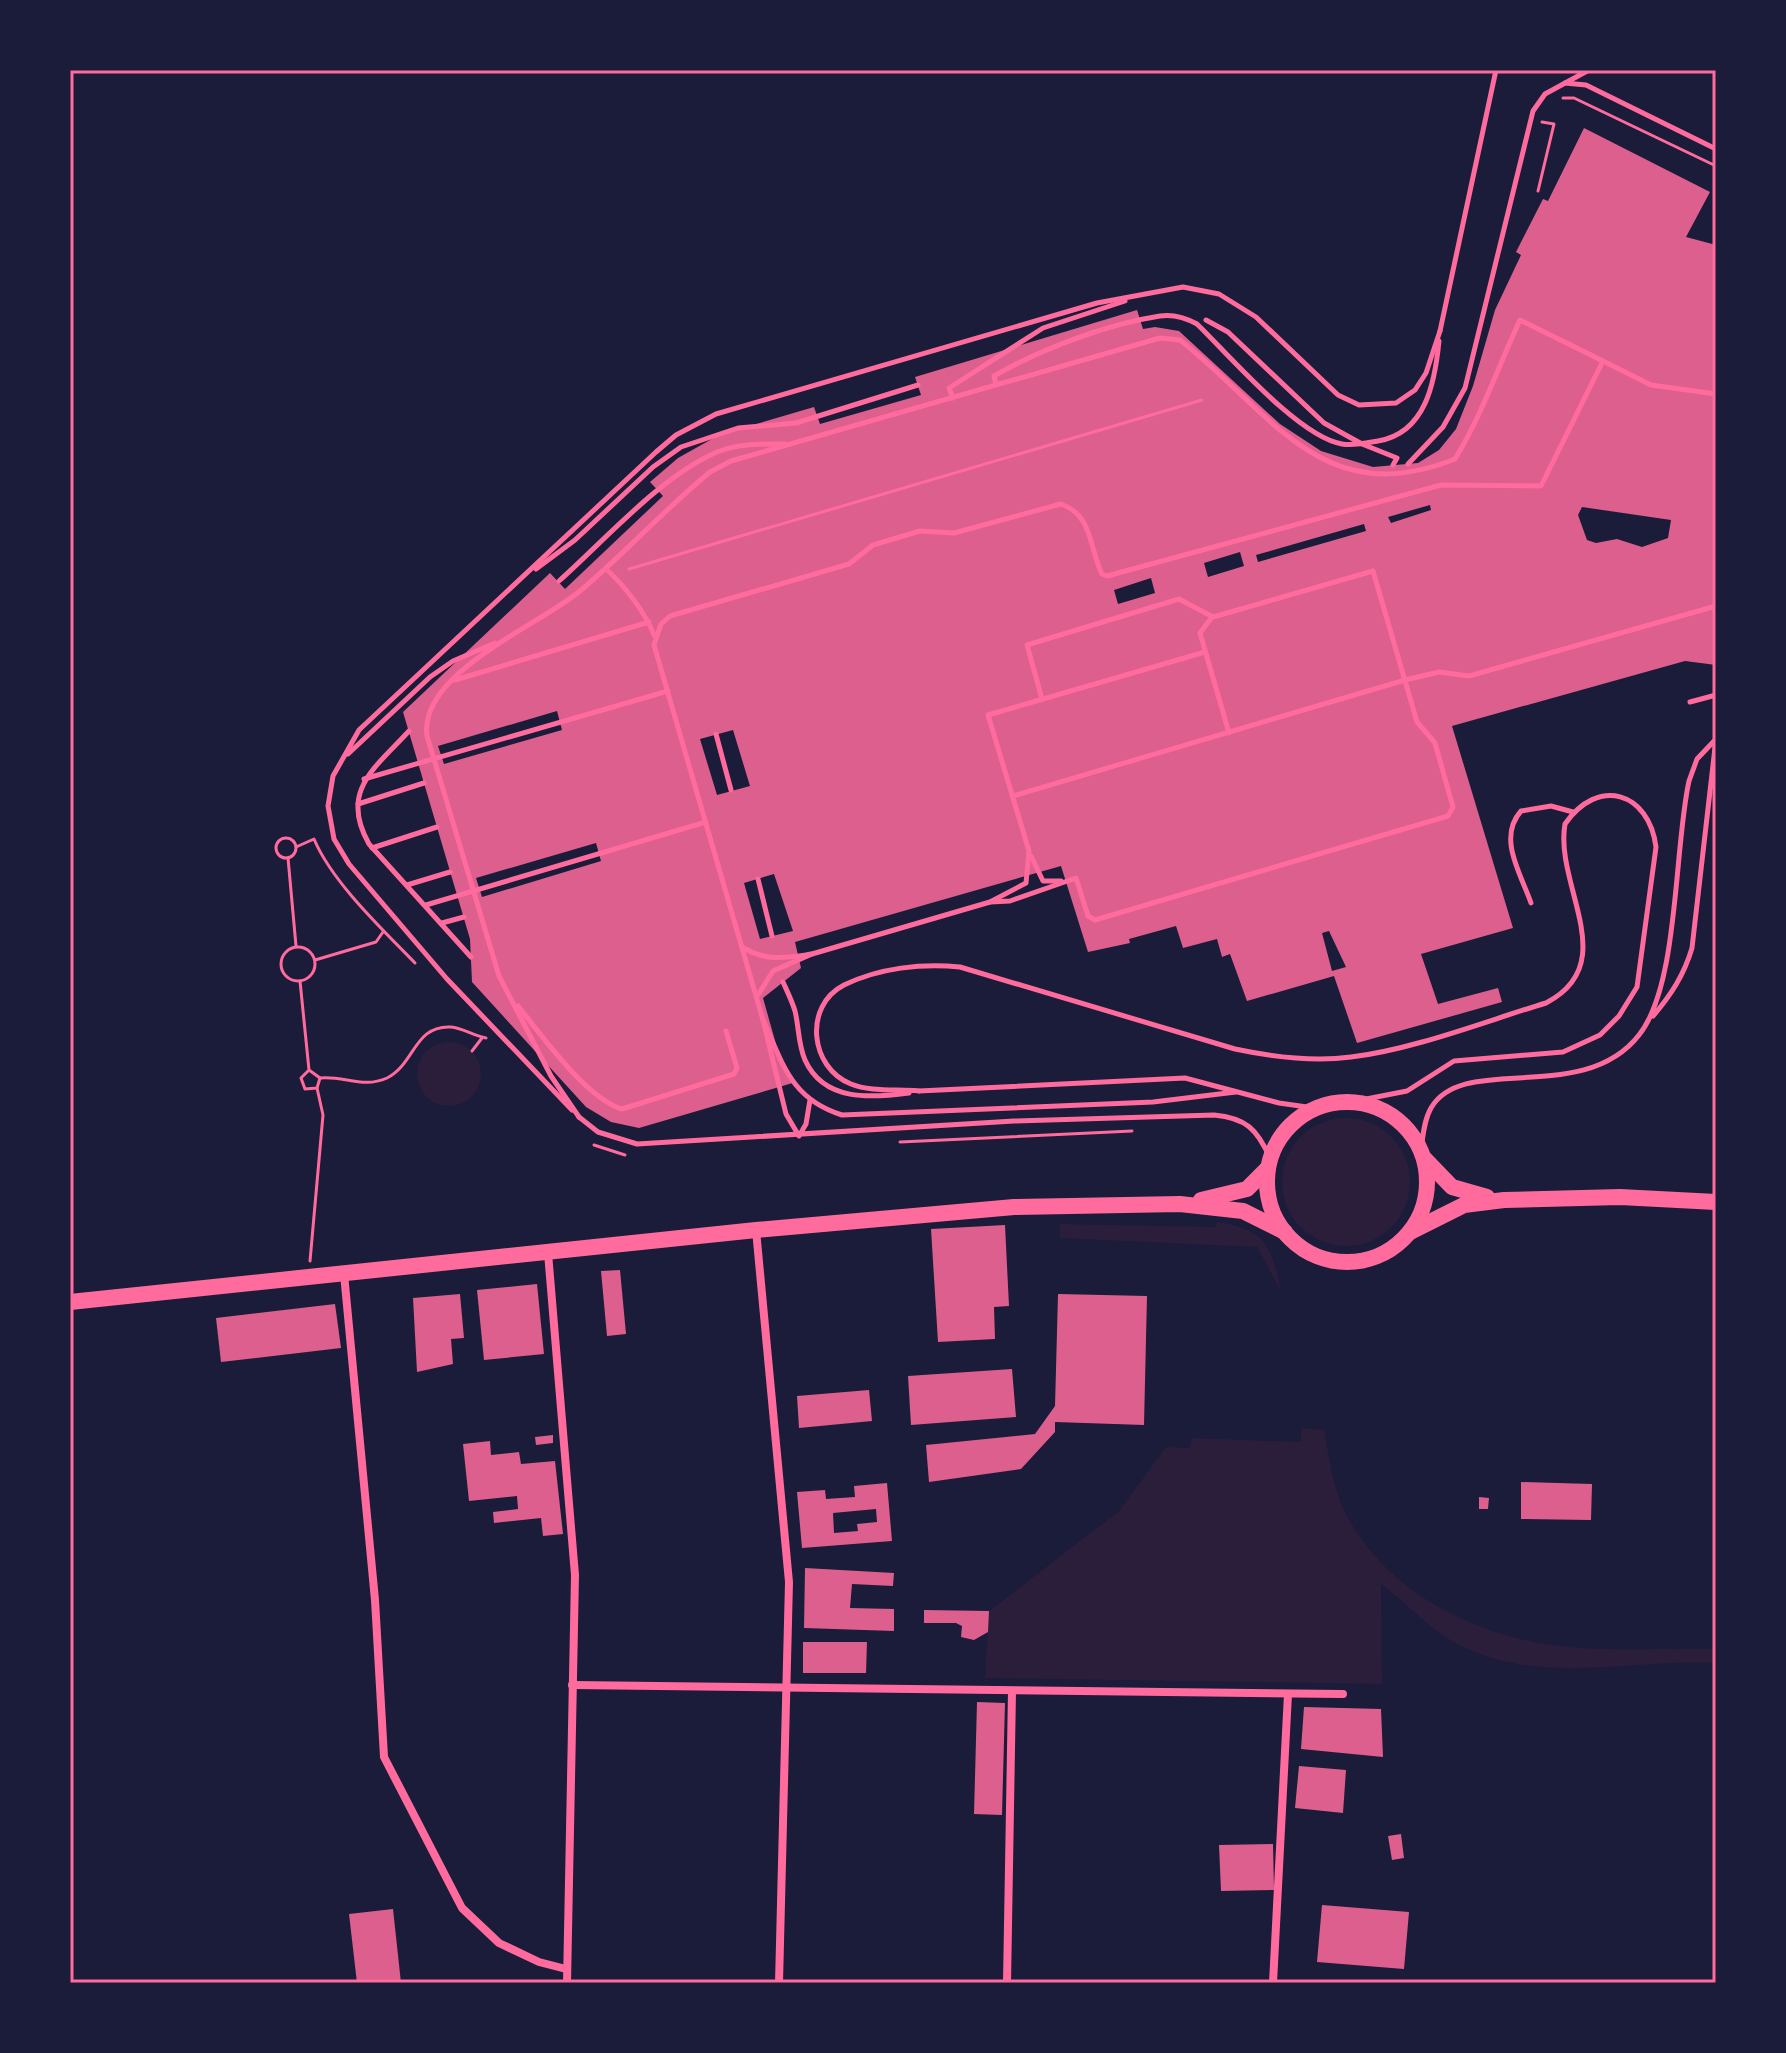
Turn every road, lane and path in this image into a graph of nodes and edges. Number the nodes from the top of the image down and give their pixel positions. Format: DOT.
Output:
graph roads {
  1 [pos="1496,70"];
  2 [pos="1589,70"];
  3 [pos="1560,84"];
  4 [pos="1558,99"];
  5 [pos="1544,109"];
  6 [pos="1716,149"];
  7 [pos="1716,166"];
  8 [pos="1538,191"];
  9 [pos="1138,296"];
  10 [pos="1206,320"];
  11 [pos="1440,331"];
  12 [pos="1603,361"];
  13 [pos="918,385"];
  14 [pos="996,385"];
  15 [pos="1716,394"];
  16 [pos="953,398"];
  17 [pos="1202,400"];
  18 [pos="794,444"];
  19 [pos="1362,444"];
  20 [pos="1408,464"];
  21 [pos="1393,465"];
  22 [pos="606,569"];
  23 [pos="629,569"];
  24 [pos="559,581"];
  25 [pos="516,584"];
  26 [pos="1716,606"];
  27 [pos="1213,617"];
  28 [pos="649,622"];
  29 [pos="654,636"];
  30 [pos="503,639"];
  31 [pos="1205,652"];
  32 [pos="1405,680"];
  33 [pos="453,681"];
  34 [pos="668,691"];
  35 [pos="1716,695"];
  36 [pos="1042,699"];
  37 [pos="1690,702"];
  38 [pos="409,731"];
  39 [pos="1229,733"];
  40 [pos="716,734"];
  41 [pos="1716,739"];
  42 [pos="345,756"];
  43 [pos="364,779"];
  44 [pos="424,783"];
  45 [pos="731,790"];
  46 [pos="1013,796"];
  47 [pos="357,804"];
  48 [pos="1573,812"];
  49 [pos="706,822"];
  50 [pos="437,827"];
  51 [pos="372,848"];
  52 [pos="1029,851"];
  53 [pos="288,858"];
  54 [pos="450,872"];
  55 [pos="758,879"];
  56 [pos="1065,882"];
  57 [pos="407,885"];
  58 [pos="990,902"];
  59 [pos="1531,903"];
  60 [pos="426,905"];
  61 [pos="464,917"];
  62 [pos="442,923"];
  63 [pos="384,931"];
  64 [pos="772,936"];
  65 [pos="296,946"];
  66 [pos="742,947"];
  67 [pos="812,954"];
  68 [pos="471,957"];
  69 [pos="315,960"];
  70 [pos="300,981"];
  71 [pos="783,982"];
  72 [pos="757,996"];
  73 [pos="513,999"];
  74 [pos="763,1020"];
  75 [pos="1647,1023"];
  76 [pos="726,1031"];
  77 [pos="482,1038"];
  78 [pos="490,1039"];
  79 [pos="472,1051"];
  80 [pos="309,1070"];
  81 [pos="320,1078"];
  82 [pos="317,1088"];
  83 [pos="919,1091"];
  84 [pos="1236,1092"];
  85 [pos="810,1100"];
  86 [pos="1356,1101"];
  87 [pos="1314,1108"];
  88 [pos="579,1117"];
  89 [pos="799,1136"];
  90 [pos="1422,1153"];
  91 [pos="1269,1163"];
  92 [pos="1504,1200"];
  93 [pos="1716,1202"];
  94 [pos="1180,1204"];
  95 [pos="756,1230"];
  96 [pos="1285,1232"];
  97 [pos="1409,1233"];
  98 [pos="548,1253"];
  99 [pos="344,1274"];
  100 [pos="309,1276"];
  101 [pos="70,1302"];
  102 [pos="572,1685"];
  103 [pos="786,1688"];
  104 [pos="1012,1691"];
  105 [pos="1288,1694"];
  106 [pos="1343,1694"];
  107 [pos="566,1969"];
  108 [pos="567,1983"];
  109 [pos="779,1983"];
  110 [pos="1007,1983"];
  111 [pos="1273,1983"];
  1 -- 11 [label="lane"];
  2 -- 3 [label="lane"];
  3 -- 6 [label="lane"];
  3 -- 20 [label="lane"];
  4 -- 7 [label="path"];
  5 -- 8 [label="path"];
  9 -- 11 [label="lane"];
  9 -- 16 [label="lane"];
  9 -- 25 [label="lane"];
  10 -- 19 [label="lane"];
  11 -- 19 [label="lane"];
  12 -- 14 [label="lane"];
  12 -- 15 [label="lane"];
  12 -- 29 [label="lane"];
  13 -- 25 [label="lane"];
  14 -- 16 [label="lane"];
  14 -- 19 [label="lane"];
  16 -- 18 [label="lane"];
  17 -- 23 [label="path"];
  18 -- 22 [label="lane"];
  18 -- 24 [label="lane"];
  19 -- 21 [label="lane"];
  22 -- 28 [label="lane"];
  22 -- 30 [label="lane"];
  25 -- 42 [label="lane"];
  26 -- 32 [label="lane"];
  27 -- 31 [label="lane"];
  27 -- 32 [label="lane"];
  27 -- 36 [label="lane"];
  28 -- 29 [label="lane"];
  28 -- 33 [label="lane"];
  29 -- 34 [label="lane"];
  30 -- 33 [label="lane"];
  30 -- 42 [label="lane"];
  31 -- 36 [label="lane"];
  31 -- 39 [label="lane"];
  32 -- 39 [label="lane"];
  32 -- 56 [label="lane"];
  33 -- 73 [label="lane"];
  34 -- 43 [label="lane"];
  34 -- 49 [label="lane"];
  35 -- 37 [label="lane"];
  36 -- 46 [label="lane"];
  38 -- 43 [label="lane"];
  39 -- 46 [label="lane"];
  40 -- 45 [label="lane"];
  41 -- 75 [label="lane"];
  41 -- 75 [label="lane"];
  42 -- 88 [label="lane"];
  43 -- 47 [label="lane"];
  44 -- 47 [label="lane"];
  46 -- 52 [label="lane"];
  47 -- 51 [label="lane"];
  48 -- 59 [label="lane"];
  48 -- 83 [label="lane"];
  48 -- 86 [label="lane"];
  49 -- 60 [label="lane"];
  49 -- 66 [label="lane"];
  50 -- 51 [label="lane"];
  51 -- 57 [label="lane"];
  52 -- 56 [label="lane"];
  52 -- 58 [label="lane"];
  53 -- 53 [label="path"];
  53 -- 65 [label="path"];
  54 -- 57 [label="lane"];
  55 -- 64 [label="lane"];
  56 -- 58 [label="lane"];
  57 -- 60 [label="lane"];
  58 -- 67 [label="lane"];
  60 -- 62 [label="lane"];
  61 -- 62 [label="lane"];
  62 -- 68 [label="lane"];
  63 -- 69 [label="path"];
  65 -- 69 [label="path"];
  65 -- 70 [label="path"];
  66 -- 67 [label="lane"];
  66 -- 72 [label="lane"];
  67 -- 72 [label="lane"];
  69 -- 70 [label="path"];
  70 -- 80 [label="path"];
  71 -- 83 [label="lane"];
  72 -- 74 [label="lane"];
  73 -- 76 [label="lane"];
  73 -- 88 [label="lane"];
  74 -- 85 [label="lane"];
  74 -- 89 [label="lane"];
  75 -- 90 [label="lane"];
  77 -- 78 [label="path"];
  77 -- 79 [label="path"];
  77 -- 81 [label="path"];
  80 -- 81 [label="path"];
  80 -- 82 [label="path"];
  81 -- 82 [label="path"];
  82 -- 100 [label="path"];
  83 -- 84 [label="lane"];
  84 -- 85 [label="lane"];
  84 -- 87 [label="lane"];
  85 -- 89 [label="lane"];
  86 -- 87 [label="main road"];
  86 -- 90 [label="main road"];
  87 -- 91 [label="main road"];
  88 -- 89 [label="lane"];
  89 -- 91 [label="lane"];
  90 -- 92 [label="main road"];
  90 -- 97 [label="main road"];
  91 -- 94 [label="main road"];
  91 -- 96 [label="main road"];
  92 -- 93 [label="main road"];
  92 -- 97 [label="main road"];
  94 -- 95 [label="main road"];
  94 -- 96 [label="main road"];
  95 -- 98 [label="main road"];
  95 -- 103 [label="street"];
  96 -- 97 [label="main road"];
  98 -- 99 [label="main road"];
  98 -- 102 [label="street"];
  99 -- 100 [label="main road"];
  99 -- 107 [label="street"];
  100 -- 101 [label="main road"];
  102 -- 103 [label="street"];
  102 -- 107 [label="street"];
  103 -- 104 [label="street"];
  103 -- 109 [label="street"];
  104 -- 105 [label="street"];
  104 -- 110 [label="street"];
  105 -- 106 [label="street"];
  105 -- 111 [label="street"];
  107 -- 108 [label="street"];
}
